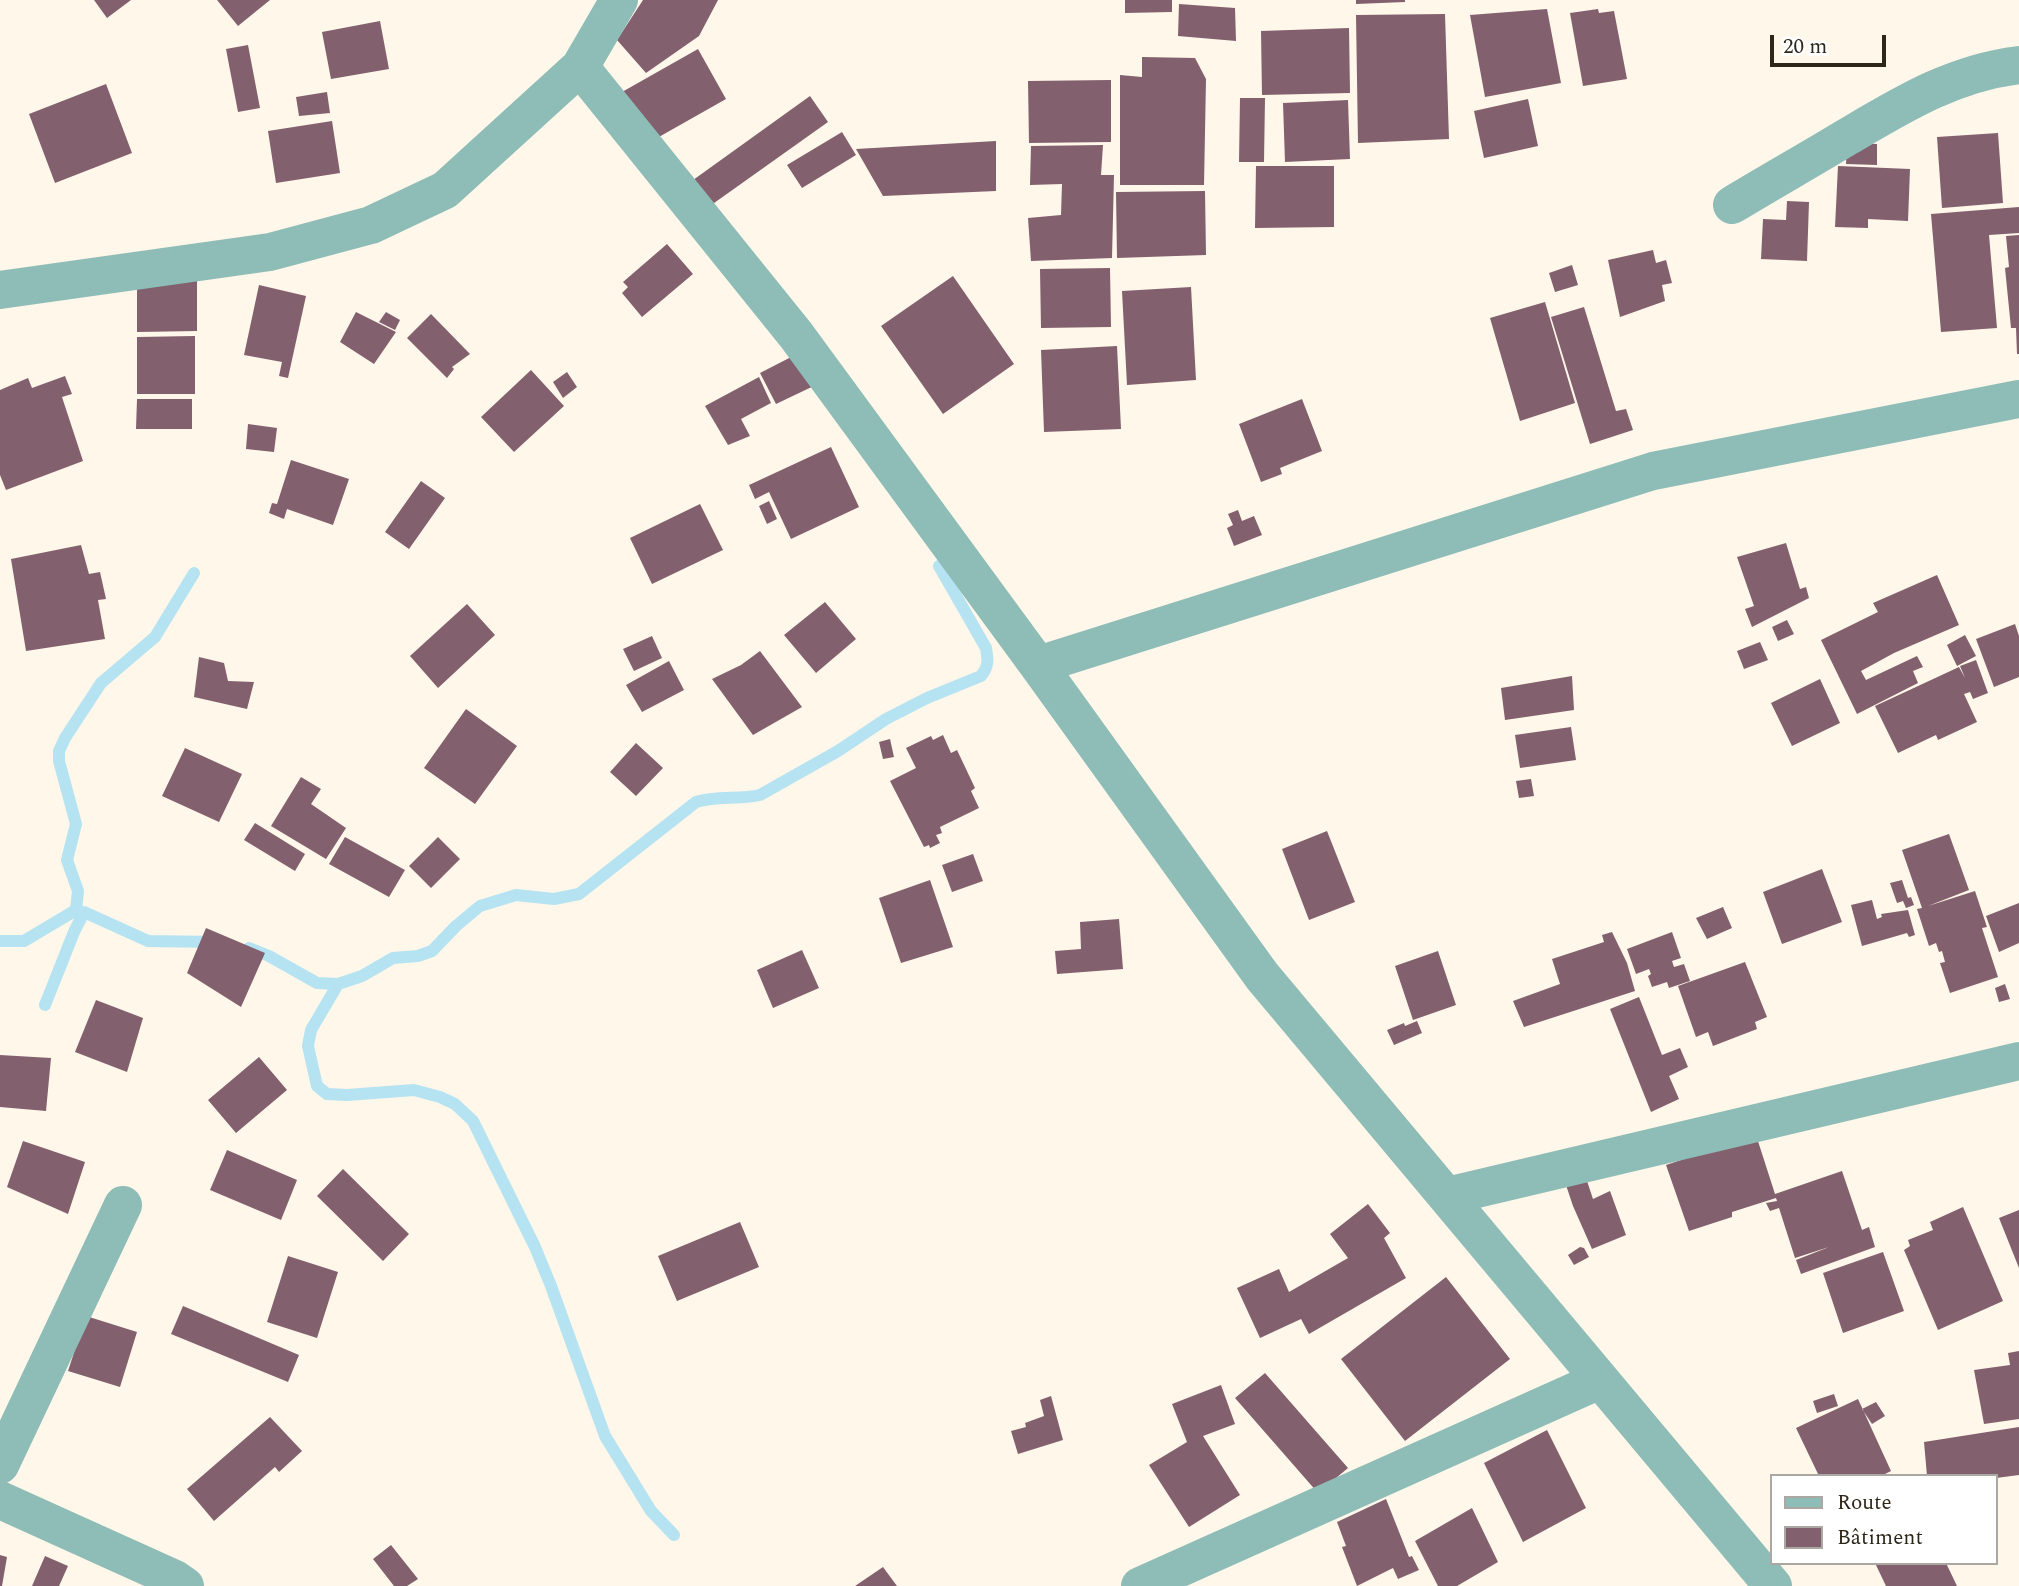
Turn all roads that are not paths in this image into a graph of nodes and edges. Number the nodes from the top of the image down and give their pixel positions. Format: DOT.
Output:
graph roads {
  1 [pos="619,0"];
  2 [pos="2019,65"];
  3 [pos="580,67"];
  4 [pos="1732,205"];
  5 [pos="0,290"];
  6 [pos="2019,399"];
  7 [pos="1038,665"];
  8 [pos="2019,1062"];
  9 [pos="1447,1196"];
  10 [pos="123,1205"];
  11 [pos="1600,1380"];
  12 [pos="0,1465"];
  13 [pos="0,1500"];
  14 [pos="185,1586"];
  15 [pos="1140,1586"];
  16 [pos="1773,1586"];
  1 -- 3 [label="street"];
  2 -- 4 [label="street"];
  3 -- 5 [label="street"];
  3 -- 7 [label="street"];
  6 -- 7 [label="street"];
  7 -- 9 [label="street"];
  8 -- 9 [label="street"];
  9 -- 11 [label="street"];
  10 -- 12 [label="street"];
  11 -- 15 [label="street"];
  11 -- 16 [label="street"];
  13 -- 14 [label="street"];
}
